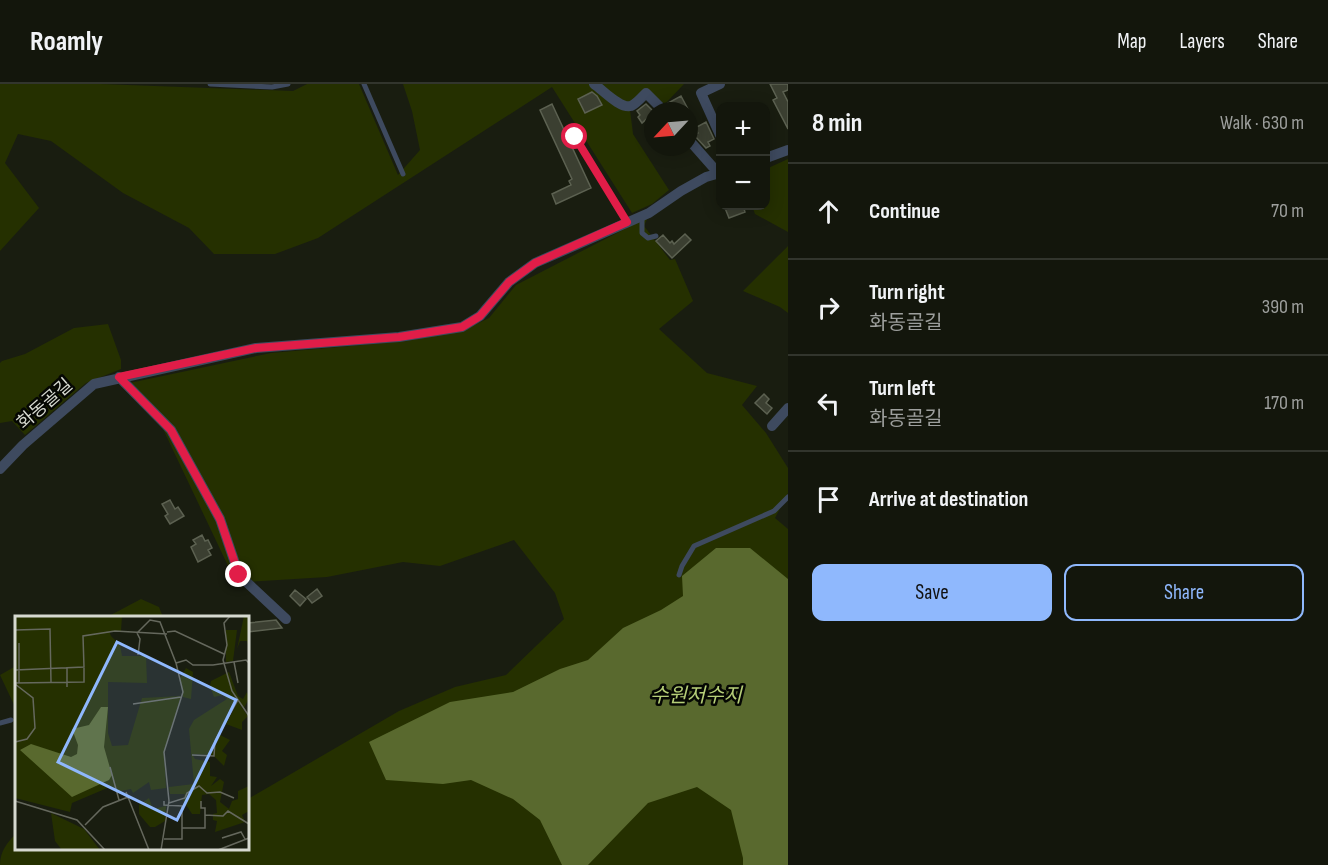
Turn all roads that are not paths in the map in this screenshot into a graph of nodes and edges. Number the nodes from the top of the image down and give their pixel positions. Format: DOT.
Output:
graph roads {
  1 [pos="210,84"];
  2 [pos="287,84"];
  3 [pos="364,84"];
  4 [pos="594,84"];
  5 [pos="720,84"];
  6 [pos="655,102"];
  7 [pos="716,126"];
  8 [pos="575,137"];
  9 [pos="698,150"];
  10 [pos="788,150"];
  11 [pos="770,156"];
  12 [pos="716,169"];
  13 [pos="403,174"];
  14 [pos="716,174"];
  15 [pos="642,216"];
  16 [pos="627,222"];
  17 [pos="656,236"];
  18 [pos="119,377"];
  19 [pos="788,408"];
  20 [pos="772,426"];
  21 [pos="0,468"];
  22 [pos="788,497"];
  23 [pos="679,575"];
  24 [pos="286,619"];
  25 [pos="11,720"];
  26 [pos="0,723"];
  1 -- 2 [label="lane"];
  3 -- 13 [label="lane"];
  4 -- 6 [label="street"];
  5 -- 7 [label="street"];
  8 -- 16 [label="lane"];
  9 -- 12 [label="street, 화동골길"];
  10 -- 11 [label="street"];
  14 -- 15 [label="street, 화동골길"];
  15 -- 16 [label="street, 화동골길"];
  15 -- 17 [label="lane"];
  16 -- 18 [label="street, 화동골길"];
  18 -- 21 [label="street, 화동골길"];
  18 -- 24 [label="street"];
  19 -- 20 [label="street"];
  22 -- 23 [label="lane"];
  25 -- 26 [label="lane"];
}
